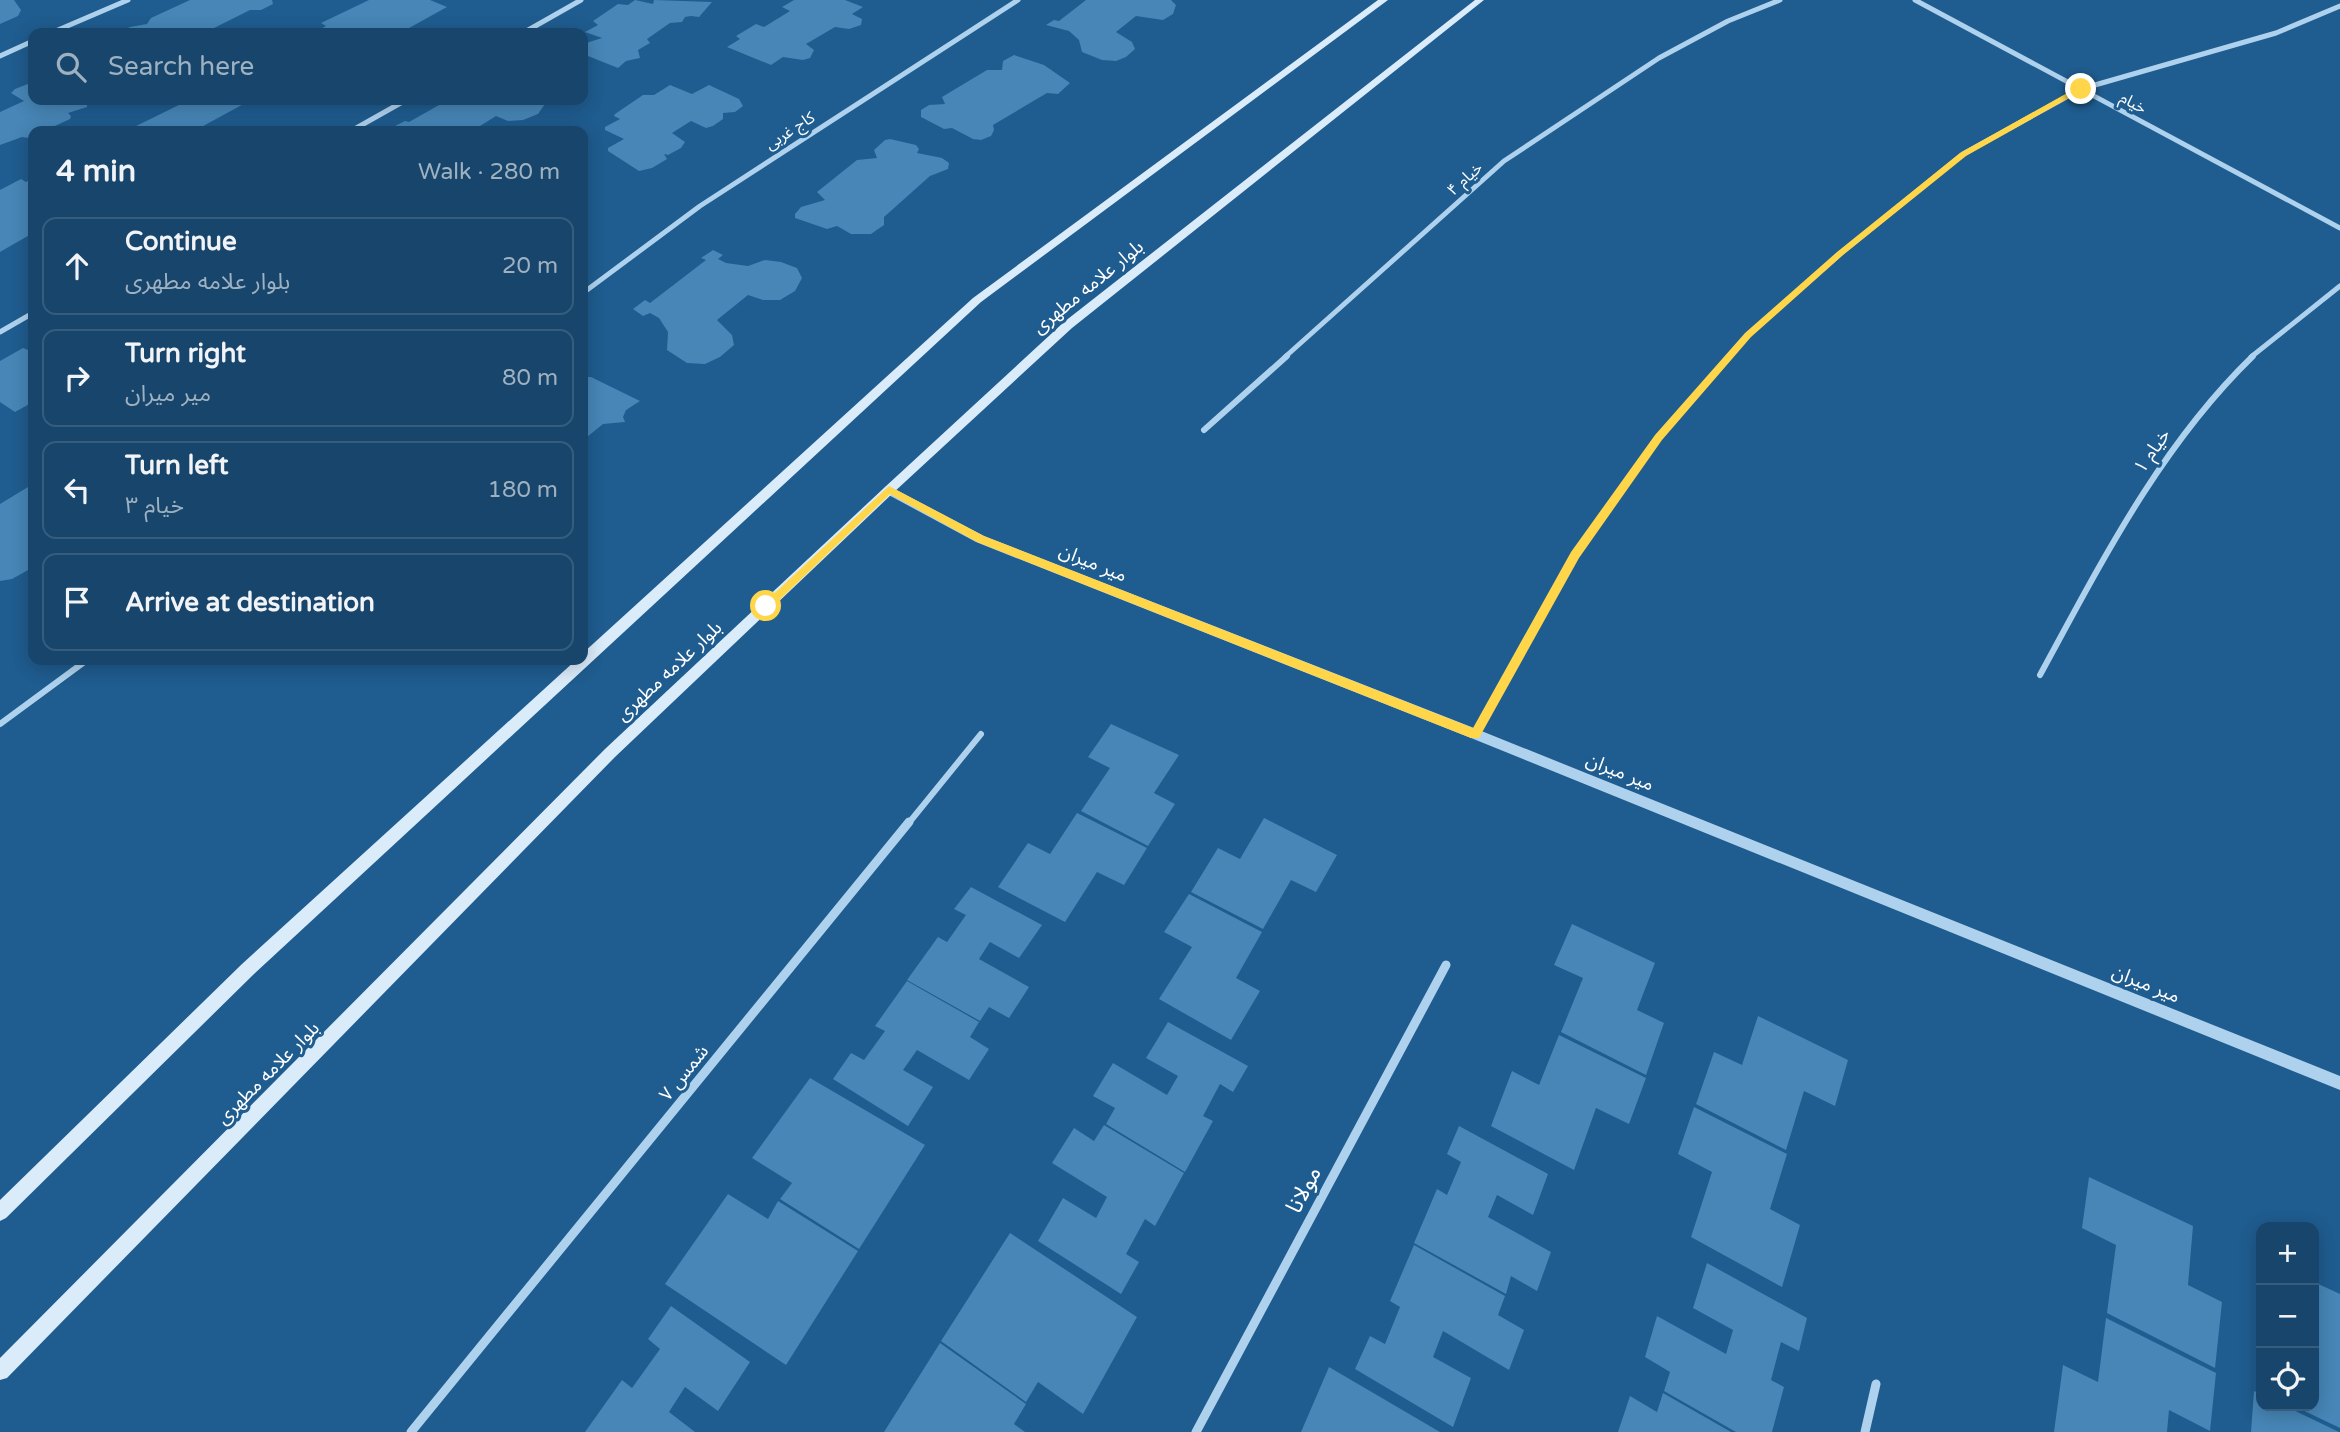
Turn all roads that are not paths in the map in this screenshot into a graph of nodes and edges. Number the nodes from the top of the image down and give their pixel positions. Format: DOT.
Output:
graph roads {
  1 [pos="128,0"];
  2 [pos="581,0"];
  3 [pos="1018,0"];
  4 [pos="1384,0"];
  5 [pos="1480,0"];
  6 [pos="1780,0"];
  7 [pos="1915,0"];
  8 [pos="2340,6"];
  9 [pos="63,28"];
  10 [pos="532,28"];
  11 [pos="28,43"];
  12 [pos="0,56"];
  13 [pos="2081,89"];
  14 [pos="397,105"];
  15 [pos="360,126"];
  16 [pos="2340,228"];
  17 [pos="2340,286"];
  18 [pos="588,289"];
  19 [pos="28,316"];
  20 [pos="0,332"];
  21 [pos="1204,430"];
  22 [pos="889,489"];
  23 [pos="588,657"];
  24 [pos="80,665"];
  25 [pos="579,665"];
  26 [pos="2040,675"];
  27 [pos="0,724"];
  28 [pos="981,734"];
  29 [pos="1475,734"];
  30 [pos="1446,965"];
  31 [pos="2340,1083"];
  32 [pos="0,1212"];
  33 [pos="0,1371"];
  34 [pos="1876,1384"];
  35 [pos="411,1432"];
  36 [pos="1196,1432"];
  37 [pos="1865,1432"];
  1 -- 9 [label="street"];
  2 -- 10 [label="street"];
  3 -- 18 [label="street, کاج غربی"];
  4 -- 23 [label="main road"];
  5 -- 22 [label="main road, بلوار علامه مطهری"];
  6 -- 21 [label="street, خیام ۴"];
  7 -- 13 [label="street, خیام"];
  8 -- 13 [label="street"];
  11 -- 12 [label="street"];
  13 -- 16 [label="street, خیام"];
  13 -- 29 [label="street"];
  14 -- 15 [label="street"];
  17 -- 26 [label="street, خیام ۱"];
  19 -- 20 [label="street"];
  22 -- 29 [label="street, میر میران"];
  22 -- 33 [label="main road, بلوار علامه مطهری"];
  24 -- 27 [label="street"];
  25 -- 32 [label="main road"];
  28 -- 35 [label="street, شمس ۷"];
  29 -- 31 [label="street, میر میران"];
  30 -- 36 [label="street, مولانا"];
  34 -- 37 [label="street"];
}
